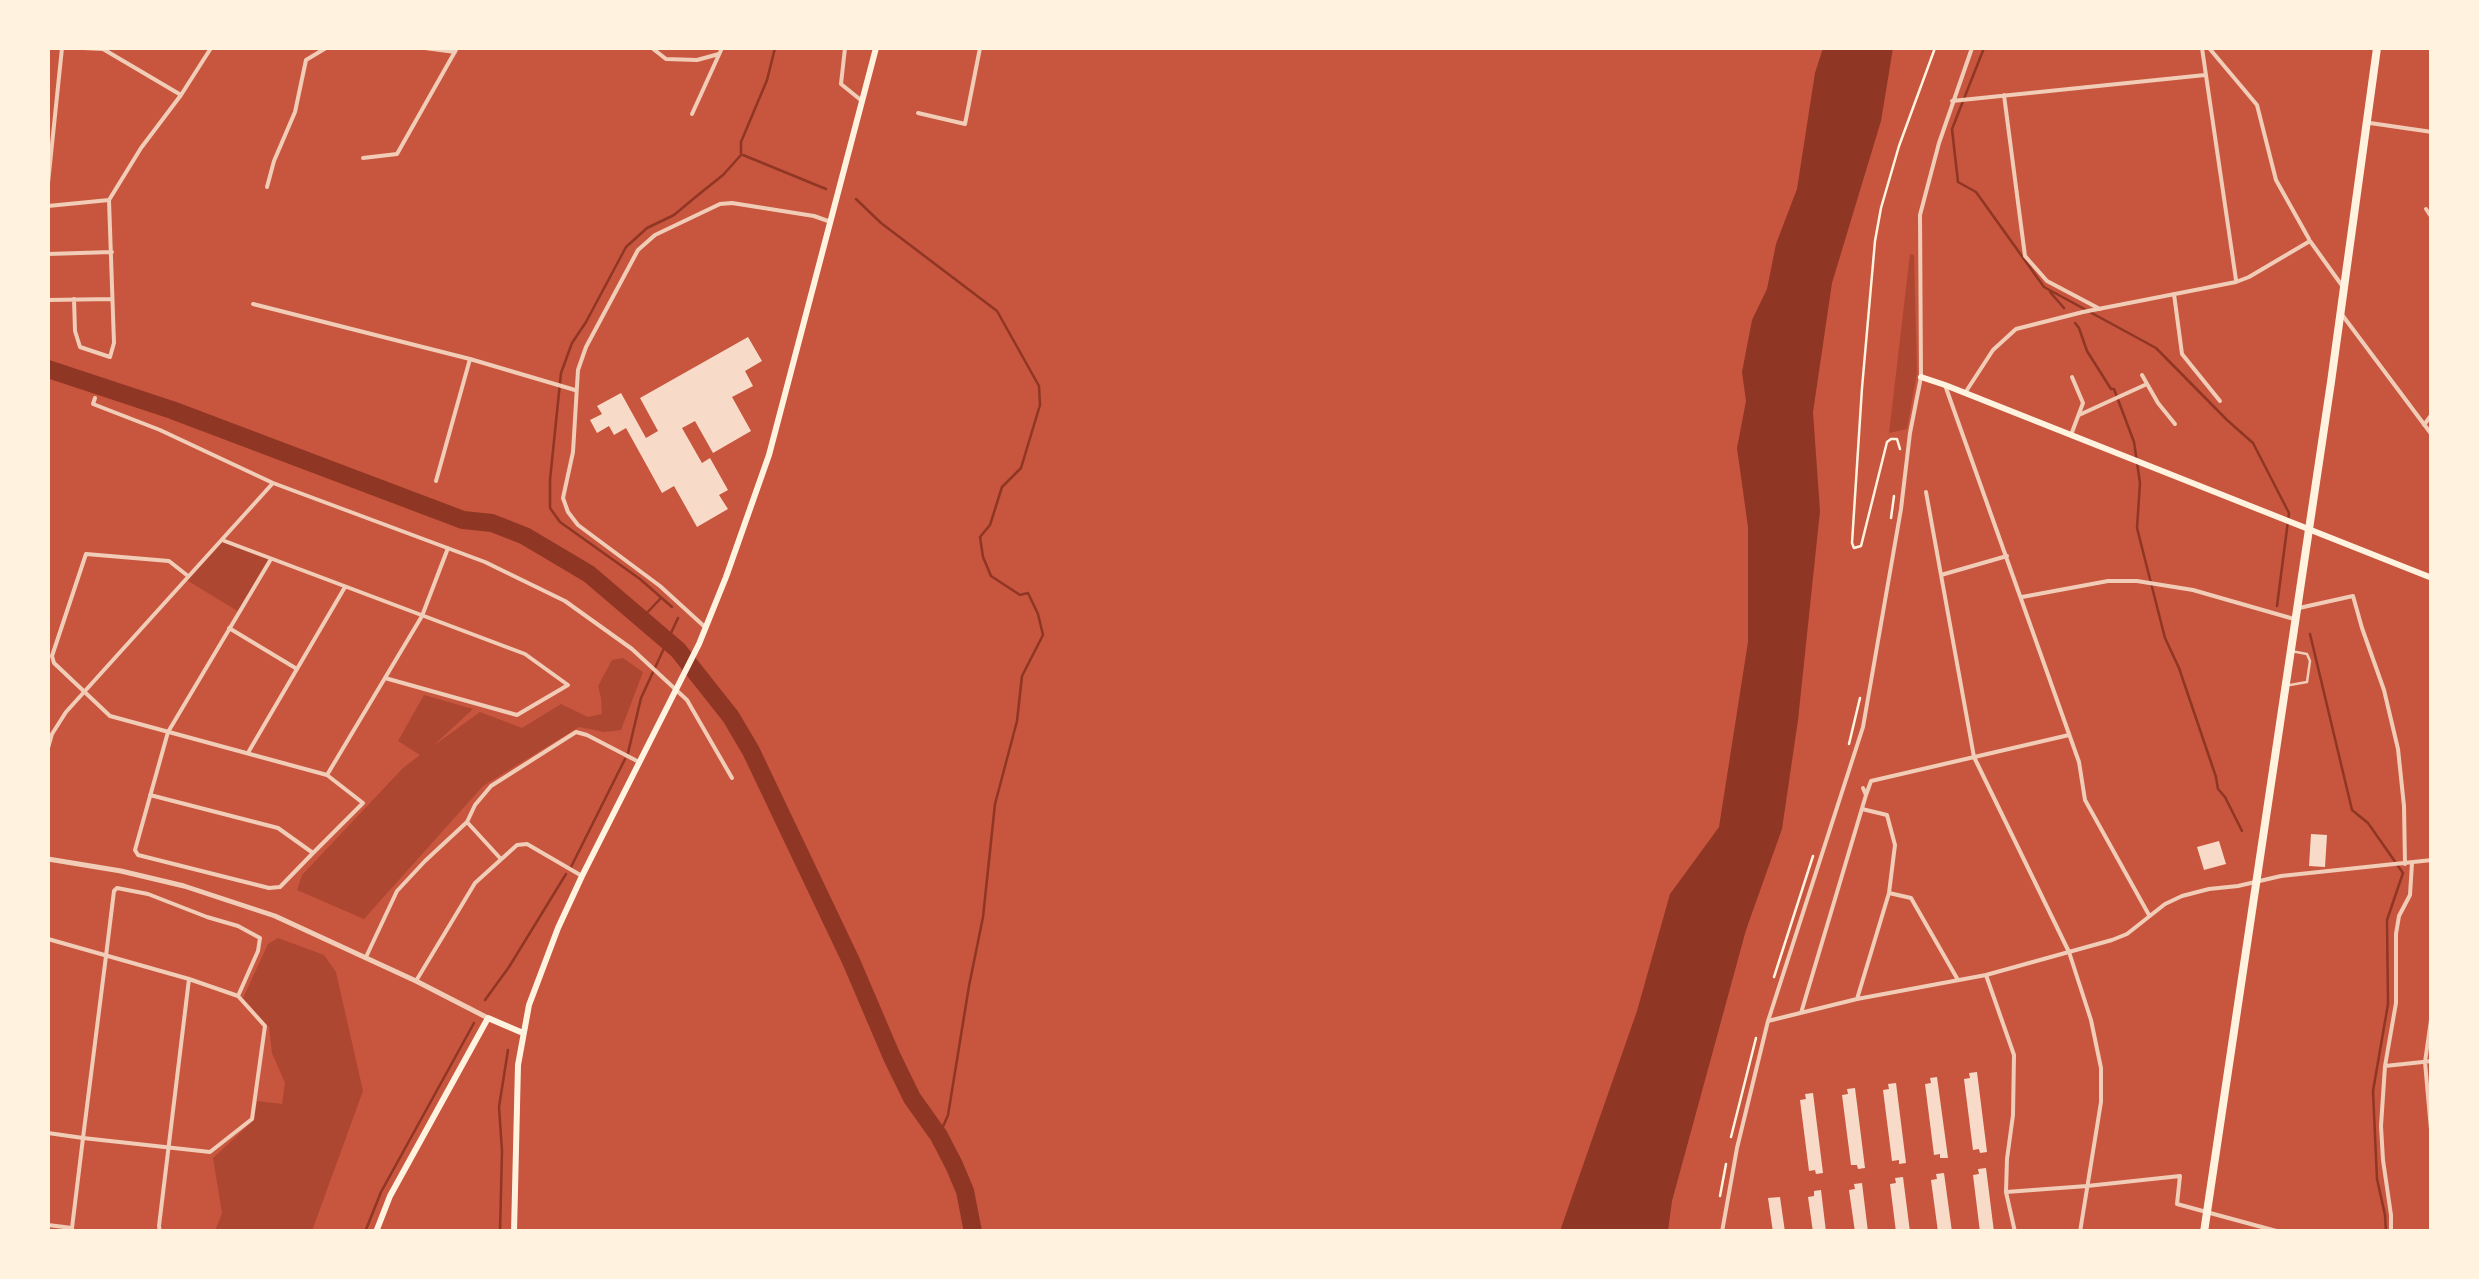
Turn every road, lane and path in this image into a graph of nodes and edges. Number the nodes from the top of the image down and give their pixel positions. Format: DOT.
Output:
graph roads {
  1 [pos="62,48"];
  2 [pos="83,48"];
  3 [pos="211,48"];
  4 [pos="326,48"];
  5 [pos="425,48"];
  6 [pos="652,48"];
  7 [pos="845,48"];
  8 [pos="876,48"];
  9 [pos="980,48"];
  10 [pos="1935,48"];
  11 [pos="1972,48"];
  12 [pos="2202,48"];
  13 [pos="2209,48"];
  14 [pos="2377,48"];
  15 [pos="456,50"];
  16 [pos="721,50"];
  17 [pos="2205,75"];
  18 [pos="181,95"];
  19 [pos="2004,95"];
  20 [pos="862,101"];
  21 [pos="1955,101"];
  22 [pos="918,112"];
  23 [pos="692,114"];
  24 [pos="2366,122"];
  25 [pos="2432,132"];
  26 [pos="363,158"];
  27 [pos="48,183"];
  28 [pos="266,186"];
  29 [pos="109,200"];
  30 [pos="48,206"];
  31 [pos="2426,209"];
  32 [pos="2432,218"];
  33 [pos="831,223"];
  34 [pos="2310,241"];
  35 [pos="112,252"];
  36 [pos="48,254"];
  37 [pos="2236,282"];
  38 [pos="2344,288"];
  39 [pos="2174,294"];
  40 [pos="112,298"];
  41 [pos="48,300"];
  42 [pos="74,300"];
  43 [pos="252,304"];
  44 [pos="2097,310"];
  45 [pos="2340,312"];
  46 [pos="470,359"];
  47 [pos="2142,375"];
  48 [pos="1921,377"];
  49 [pos="2072,377"];
  50 [pos="2147,384"];
  51 [pos="1945,385"];
  52 [pos="576,390"];
  53 [pos="1965,393"];
  54 [pos="94,398"];
  55 [pos="2220,401"];
  56 [pos="2176,411"];
  57 [pos="2432,414"];
  58 [pos="2079,415"];
  59 [pos="2169,417"];
  60 [pos="2175,424"];
  61 [pos="2424,425"];
  62 [pos="2432,434"];
  63 [pos="2071,436"];
  64 [pos="1900,451"];
  65 [pos="436,480"];
  66 [pos="273,482"];
  67 [pos="1896,487"];
  68 [pos="1926,492"];
  69 [pos="1891,520"];
  70 [pos="2307,530"];
  71 [pos="222,540"];
  72 [pos="448,548"];
  73 [pos="2007,556"];
  74 [pos="272,559"];
  75 [pos="1941,575"];
  76 [pos="188,576"];
  77 [pos="2432,578"];
  78 [pos="346,587"];
  79 [pos="2022,597"];
  80 [pos="2295,614"];
  81 [pos="422,616"];
  82 [pos="229,628"];
  83 [pos="706,628"];
  84 [pos="2290,651"];
  85 [pos="50,656"];
  86 [pos="298,669"];
  87 [pos="385,678"];
  88 [pos="2285,686"];
  89 [pos="677,688"];
  90 [pos="84,692"];
  91 [pos="1860,700"];
  92 [pos="168,732"];
  93 [pos="50,733"];
  94 [pos="2069,735"];
  95 [pos="1849,744"];
  96 [pos="48,748"];
  97 [pos="248,753"];
  98 [pos="1974,757"];
  99 [pos="639,762"];
  100 [pos="327,775"];
  101 [pos="732,778"];
  102 [pos="1863,788"];
  103 [pos="150,795"];
  104 [pos="1866,796"];
  105 [pos="1862,809"];
  106 [pos="467,822"];
  107 [pos="1815,850"];
  108 [pos="313,852"];
  109 [pos="500,858"];
  110 [pos="48,859"];
  111 [pos="2432,860"];
  112 [pos="2403,864"];
  113 [pos="2412,864"];
  114 [pos="582,876"];
  115 [pos="2256,882"];
  116 [pos="1889,894"];
  117 [pos="2150,915"];
  118 [pos="48,939"];
  119 [pos="2069,952"];
  120 [pos="106,956"];
  121 [pos="366,957"];
  122 [pos="1986,975"];
  123 [pos="1774,976"];
  124 [pos="189,979"];
  125 [pos="416,980"];
  126 [pos="1958,980"];
  127 [pos="238,996"];
  128 [pos="1857,1000"];
  129 [pos="1801,1013"];
  130 [pos="2432,1013"];
  131 [pos="488,1018"];
  132 [pos="1768,1021"];
  133 [pos="1759,1027"];
  134 [pos="523,1033"];
  135 [pos="2428,1061"];
  136 [pos="2384,1066"];
  137 [pos="48,1133"];
  138 [pos="1732,1136"];
  139 [pos="83,1138"];
  140 [pos="2432,1141"];
  141 [pos="168,1147"];
  142 [pos="1728,1152"];
  143 [pos="2088,1186"];
  144 [pos="2006,1192"];
  145 [pos="1720,1200"];
  146 [pos="2208,1211"];
  147 [pos="48,1225"];
  148 [pos="72,1230"];
  149 [pos="160,1232"];
  150 [pos="376,1232"];
  151 [pos="514,1232"];
  152 [pos="1722,1232"];
  153 [pos="2015,1232"];
  154 [pos="2080,1232"];
  155 [pos="2204,1232"];
  156 [pos="2280,1232"];
  157 [pos="2391,1232"];
  1 -- 27 [label="street"];
  2 -- 18 [label="street"];
  3 -- 18 [label="street"];
  4 -- 28 [label="street"];
  5 -- 15 [label="street"];
  6 -- 16 [label="street"];
  7 -- 20 [label="street"];
  8 -- 20 [label="main road"];
  9 -- 22 [label="street"];
  10 -- 64 [label="path"];
  11 -- 21 [label="street"];
  12 -- 17 [label="street"];
  13 -- 34 [label="street"];
  14 -- 24 [label="main road"];
  15 -- 26 [label="street"];
  16 -- 23 [label="street"];
  17 -- 19 [label="street"];
  17 -- 37 [label="street"];
  18 -- 29 [label="street"];
  19 -- 21 [label="street"];
  19 -- 44 [label="street"];
  20 -- 33 [label="main road"];
  21 -- 48 [label="street"];
  24 -- 25 [label="street"];
  24 -- 38 [label="main road"];
  29 -- 30 [label="street"];
  29 -- 35 [label="street"];
  31 -- 32 [label="street"];
  33 -- 52 [label="street"];
  33 -- 83 [label="main road"];
  34 -- 37 [label="street"];
  34 -- 38 [label="street"];
  35 -- 36 [label="street"];
  35 -- 40 [label="street"];
  37 -- 39 [label="street"];
  38 -- 45 [label="main road"];
  39 -- 44 [label="street"];
  39 -- 55 [label="street"];
  40 -- 42 [label="street"];
  40 -- 42 [label="street"];
  41 -- 42 [label="street"];
  43 -- 46 [label="street"];
  44 -- 53 [label="street"];
  45 -- 61 [label="street"];
  45 -- 70 [label="main road"];
  46 -- 52 [label="street"];
  46 -- 65 [label="street"];
  47 -- 50 [label="street"];
  48 -- 51 [label="main road"];
  48 -- 132 [label="street"];
  49 -- 58 [label="street"];
  50 -- 58 [label="street"];
  50 -- 59 [label="street"];
  51 -- 53 [label="main road"];
  51 -- 73 [label="street"];
  52 -- 83 [label="street"];
  53 -- 63 [label="main road"];
  54 -- 66 [label="street"];
  56 -- 59 [label="street"];
  57 -- 61 [label="street"];
  58 -- 63 [label="street"];
  59 -- 60 [label="street"];
  61 -- 62 [label="street"];
  63 -- 70 [label="main road"];
  66 -- 71 [label="street"];
  66 -- 72 [label="street"];
  67 -- 69 [label="path"];
  68 -- 75 [label="street"];
  70 -- 77 [label="main road"];
  70 -- 80 [label="main road"];
  71 -- 74 [label="street"];
  71 -- 76 [label="street"];
  72 -- 81 [label="street"];
  72 -- 89 [label="street"];
  73 -- 75 [label="street"];
  73 -- 79 [label="street"];
  74 -- 78 [label="street"];
  74 -- 82 [label="street"];
  75 -- 98 [label="street"];
  76 -- 85 [label="street"];
  76 -- 90 [label="street"];
  78 -- 81 [label="street"];
  78 -- 86 [label="street"];
  79 -- 80 [label="street"];
  79 -- 94 [label="street"];
  80 -- 84 [label="main road"];
  80 -- 112 [label="street"];
  81 -- 87 [label="street"];
  81 -- 87 [label="street"];
  82 -- 86 [label="street"];
  82 -- 92 [label="street"];
  83 -- 89 [label="main road"];
  84 -- 88 [label="main road"];
  84 -- 88 [label="lane"];
  85 -- 90 [label="street"];
  86 -- 97 [label="street"];
  87 -- 100 [label="street"];
  88 -- 115 [label="main road"];
  89 -- 99 [label="main road"];
  89 -- 101 [label="street"];
  90 -- 92 [label="street"];
  90 -- 93 [label="street"];
  91 -- 95 [label="path"];
  92 -- 97 [label="street"];
  92 -- 103 [label="street"];
  93 -- 96 [label="street"];
  94 -- 98 [label="street"];
  94 -- 117 [label="street"];
  97 -- 100 [label="street"];
  98 -- 104 [label="street"];
  98 -- 119 [label="street"];
  99 -- 106 [label="street"];
  99 -- 114 [label="main road"];
  100 -- 108 [label="street"];
  102 -- 104 [label="street"];
  103 -- 108 [label="street"];
  103 -- 108 [label="street"];
  104 -- 105 [label="street"];
  105 -- 116 [label="street"];
  105 -- 129 [label="street"];
  106 -- 109 [label="street"];
  106 -- 121 [label="street"];
  107 -- 123 [label="path"];
  109 -- 114 [label="street"];
  109 -- 125 [label="street"];
  110 -- 121 [label="street"];
  111 -- 113 [label="street"];
  112 -- 113 [label="street"];
  112 -- 115 [label="street"];
  113 -- 136 [label="street"];
  114 -- 134 [label="main road"];
  115 -- 117 [label="street"];
  115 -- 146 [label="main road"];
  116 -- 126 [label="street"];
  116 -- 128 [label="street"];
  117 -- 119 [label="street"];
  118 -- 120 [label="street"];
  119 -- 122 [label="street"];
  119 -- 143 [label="street"];
  120 -- 124 [label="street"];
  120 -- 127 [label="street"];
  120 -- 139 [label="street"];
  121 -- 125 [label="street"];
  122 -- 126 [label="street"];
  122 -- 144 [label="street"];
  124 -- 127 [label="street"];
  124 -- 141 [label="street"];
  125 -- 131 [label="street"];
  126 -- 128 [label="street"];
  127 -- 141 [label="street"];
  128 -- 129 [label="street"];
  129 -- 132 [label="street"];
  130 -- 135 [label="street"];
  131 -- 134 [label="main road"];
  131 -- 150 [label="main road"];
  132 -- 152 [label="street"];
  133 -- 138 [label="path"];
  134 -- 151 [label="main road"];
  135 -- 136 [label="street"];
  135 -- 140 [label="street"];
  136 -- 157 [label="street"];
  137 -- 139 [label="street"];
  139 -- 141 [label="street"];
  139 -- 148 [label="street"];
  141 -- 149 [label="street"];
  142 -- 145 [label="path"];
  143 -- 144 [label="street"];
  143 -- 146 [label="street"];
  143 -- 154 [label="street"];
  144 -- 153 [label="street"];
  146 -- 155 [label="main road"];
  146 -- 156 [label="street"];
  147 -- 148 [label="street"];
}
